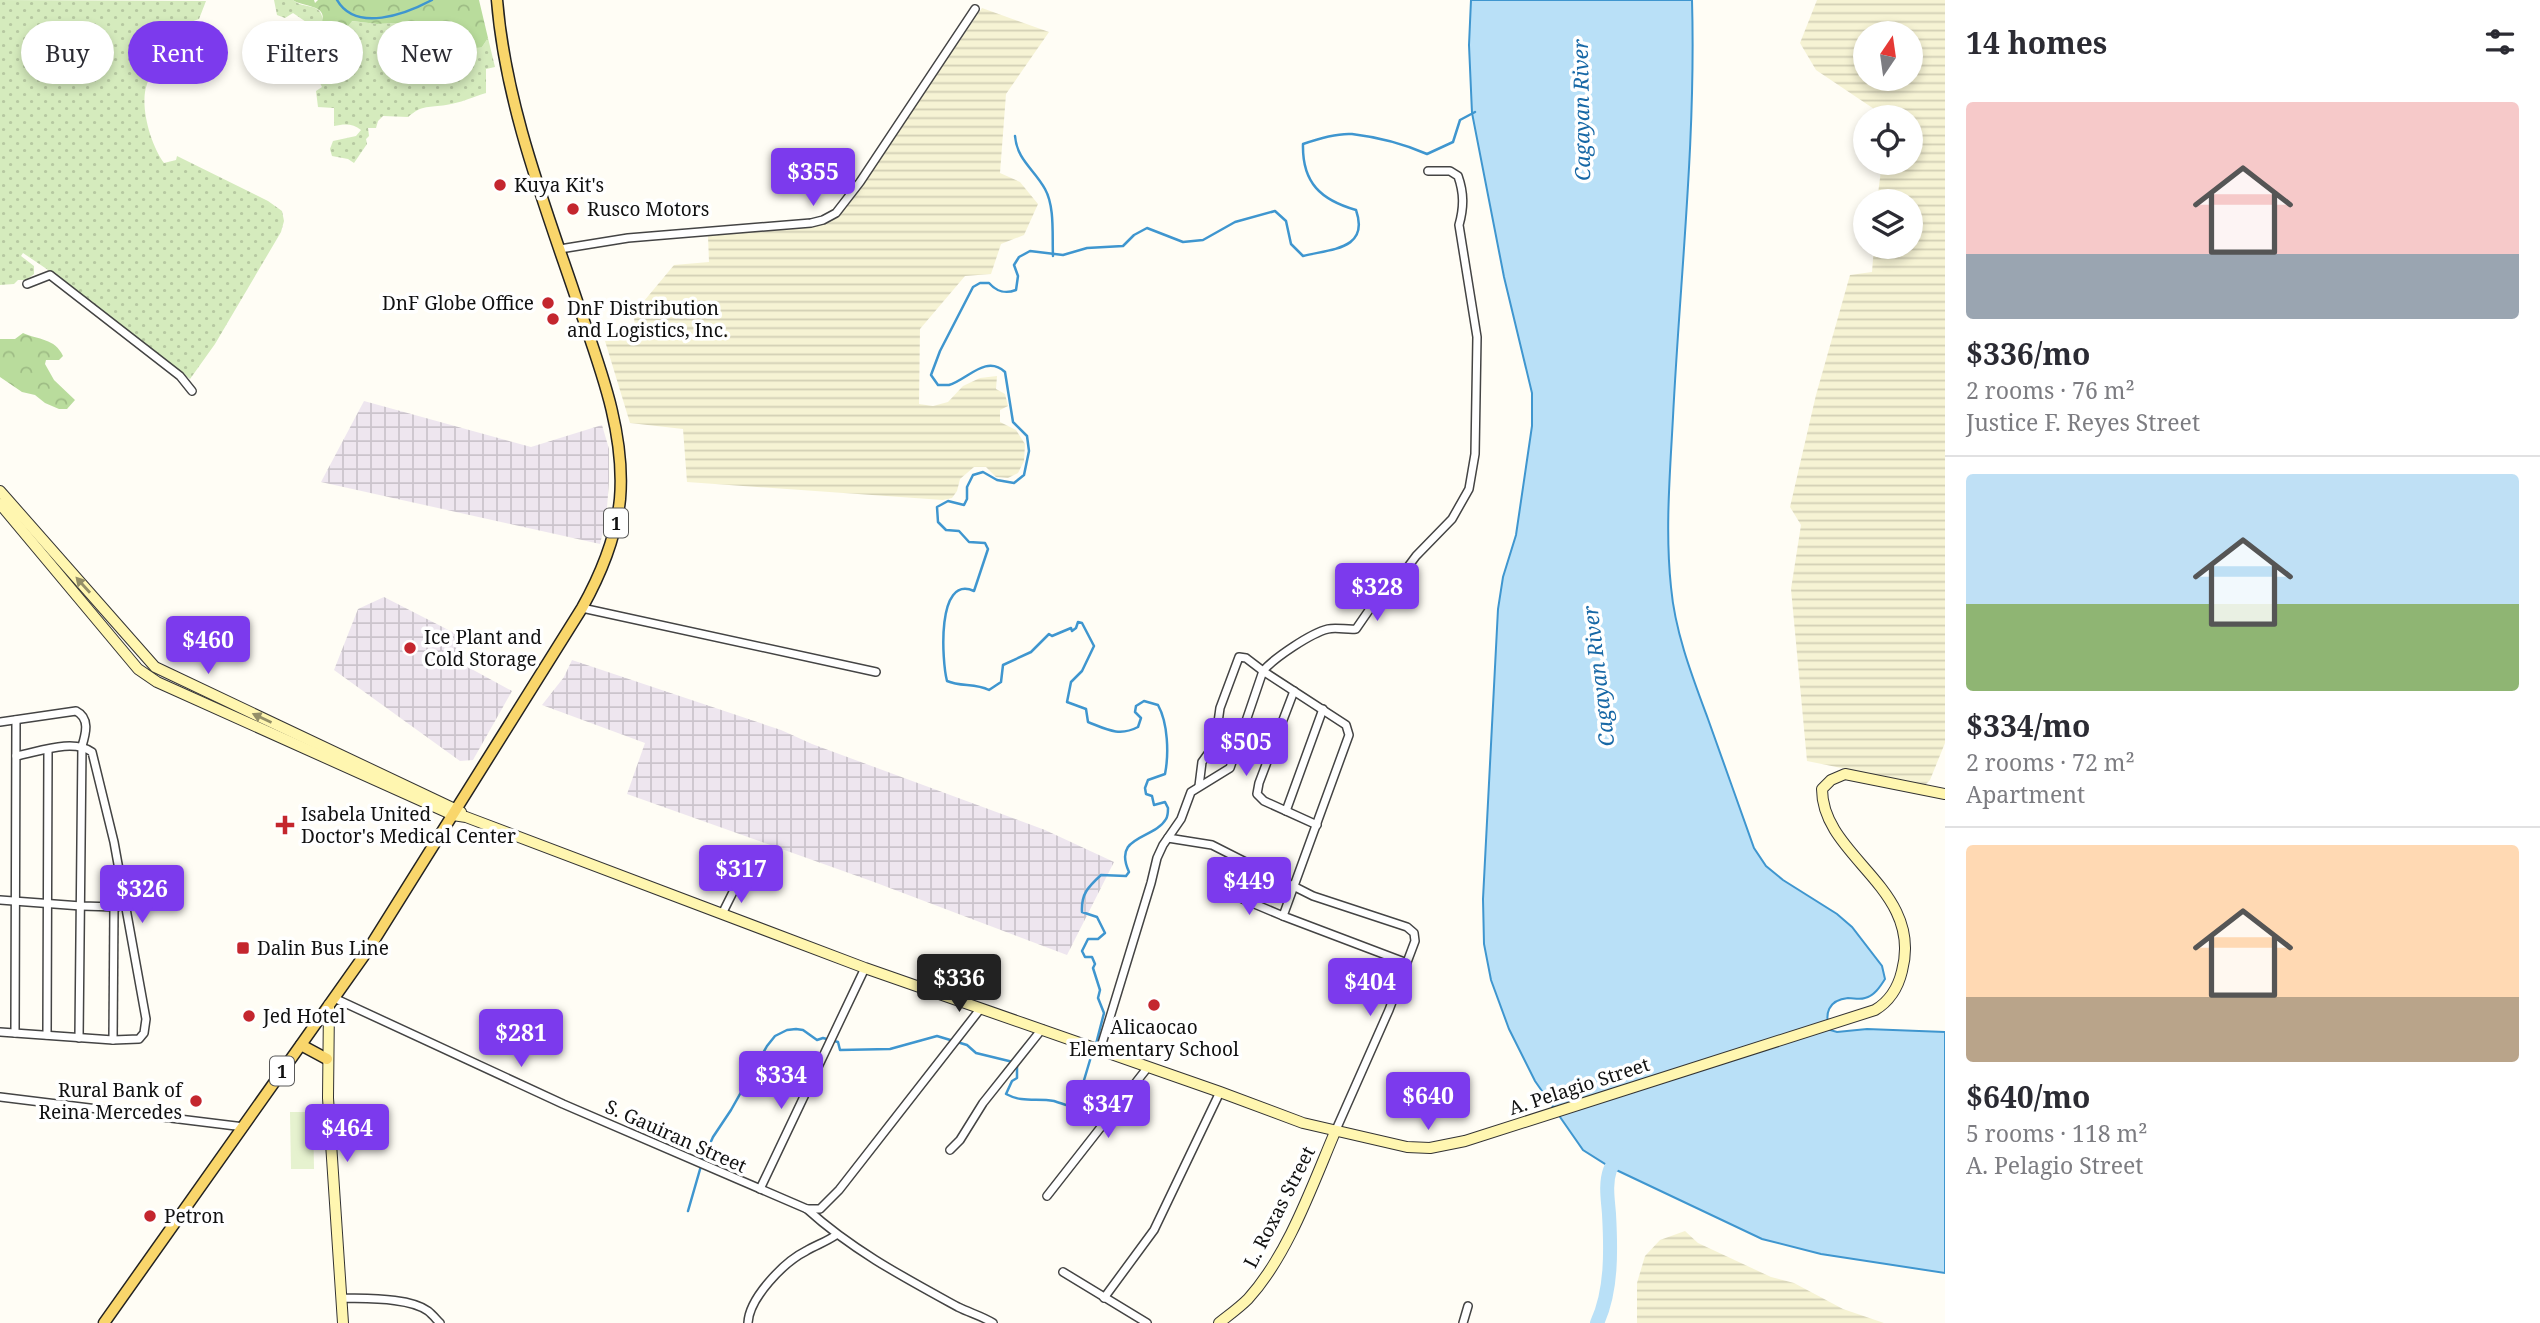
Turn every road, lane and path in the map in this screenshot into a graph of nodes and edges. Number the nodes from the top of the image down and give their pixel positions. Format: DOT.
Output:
graph roads {
  1 [pos="496,0"];
  2 [pos="975,9"];
  3 [pos="1428,171"];
  4 [pos="559,249"];
  5 [pos="27,284"];
  6 [pos="192,390"];
  7 [pos="0,491"];
  8 [pos="0,504"];
  9 [pos="582,608"];
  10 [pos="1263,671"];
  11 [pos="876,672"];
  12 [pos="1294,691"];
  13 [pos="1323,709"];
  14 [pos="16,720"];
  15 [pos="0,722"];
  16 [pos="82,746"];
  17 [pos="48,750"];
  18 [pos="16,756"];
  19 [pos="1199,786"];
  20 [pos="1945,794"];
  21 [pos="1286,810"];
  22 [pos="455,811"];
  23 [pos="1317,825"];
  24 [pos="1168,838"];
  25 [pos="754,850"];
  26 [pos="1294,886"];
  27 [pos="1226,892"];
  28 [pos="0,900"];
  29 [pos="15,901"];
  30 [pos="49,904"];
  31 [pos="81,906"];
  32 [pos="114,906"];
  33 [pos="125,906"];
  34 [pos="722,914"];
  35 [pos="1283,916"];
  36 [pos="1407,963"];
  37 [pos="865,968"];
  38 [pos="332,1001"];
  39 [pos="981,1008"];
  40 [pos="1042,1030"];
  41 [pos="0,1032"];
  42 [pos="15,1034"];
  43 [pos="47,1034"];
  44 [pos="79,1038"];
  45 [pos="113,1040"];
  46 [pos="301,1045"];
  47 [pos="1096,1048"];
  48 [pos="327,1059"];
  49 [pos="1148,1067"];
  50 [pos="1220,1092"];
  51 [pos="0,1097"];
  52 [pos="244,1127"];
  53 [pos="1335,1132"];
  54 [pos="950,1150"];
  55 [pos="760,1189"];
  56 [pos="1047,1196"];
  57 [pos="807,1209"];
  58 [pos="836,1235"];
  59 [pos="1063,1272"];
  60 [pos="341,1298"];
  61 [pos="1104,1298"];
  62 [pos="1468,1306"];
  63 [pos="104,1323"];
  64 [pos="343,1323"];
  65 [pos="440,1323"];
  66 [pos="748,1323"];
  67 [pos="993,1323"];
  68 [pos="1147,1323"];
  69 [pos="1219,1323"];
  70 [pos="1463,1323"];
  1 -- 4 [label="main road, 1"];
  2 -- 4 [label="street"];
  3 -- 10 [label="street"];
  4 -- 9 [label="main road, 1"];
  5 -- 6 [label="street"];
  22 -- 7 [label="main road, one-way"];
  8 -- 22 [label="main road"];
  9 -- 11 [label="street"];
  9 -- 22 [label="main road, 1"];
  10 -- 12 [label="street"];
  10 -- 19 [label="street"];
  10 -- 19 [label="street"];
  12 -- 13 [label="street"];
  12 -- 21 [label="street"];
  13 -- 21 [label="street"];
  13 -- 23 [label="street"];
  14 -- 15 [label="street"];
  14 -- 16 [label="street"];
  14 -- 18 [label="street"];
  16 -- 17 [label="street"];
  16 -- 31 [label="street"];
  16 -- 33 [label="street"];
  17 -- 18 [label="street"];
  17 -- 30 [label="street"];
  18 -- 29 [label="street"];
  19 -- 24 [label="street"];
  20 -- 53 [label="main road, A. Pelagio Street"];
  21 -- 23 [label="street"];
  22 -- 34 [label="main road, A. Pelagio Street"];
  22 -- 38 [label="main road, 1"];
  23 -- 26 [label="street"];
  24 -- 26 [label="street"];
  24 -- 47 [label="street"];
  25 -- 34 [label="street"];
  26 -- 35 [label="street"];
  26 -- 36 [label="street"];
  27 -- 35 [label="street"];
  28 -- 29 [label="street"];
  29 -- 30 [label="street"];
  29 -- 42 [label="street"];
  30 -- 31 [label="street"];
  30 -- 43 [label="street"];
  31 -- 32 [label="street"];
  31 -- 44 [label="street"];
  32 -- 33 [label="street"];
  32 -- 45 [label="street"];
  33 -- 45 [label="street"];
  34 -- 37 [label="main road, A. Pelagio Street"];
  35 -- 36 [label="street"];
  36 -- 53 [label="street"];
  37 -- 39 [label="main road, A. Pelagio Street"];
  37 -- 55 [label="street"];
  38 -- 46 [label="main road, 1"];
  38 -- 48 [label="main road"];
  38 -- 55 [label="street, S. Gauiran Street"];
  39 -- 40 [label="main road, A. Pelagio Street"];
  39 -- 57 [label="street"];
  40 -- 47 [label="main road, A. Pelagio Street"];
  40 -- 54 [label="street"];
  41 -- 42 [label="street"];
  42 -- 43 [label="street"];
  43 -- 44 [label="street"];
  44 -- 45 [label="street"];
  46 -- 48 [label="main road"];
  46 -- 52 [label="main road, 1"];
  47 -- 49 [label="main road, A. Pelagio Street"];
  48 -- 60 [label="main road"];
  49 -- 50 [label="main road, A. Pelagio Street"];
  49 -- 56 [label="street"];
  50 -- 53 [label="main road, A. Pelagio Street"];
  50 -- 61 [label="street"];
  51 -- 52 [label="street"];
  52 -- 63 [label="main road, 1"];
  53 -- 69 [label="main road, L. Roxas Street"];
  55 -- 57 [label="street, S. Gauiran Street"];
  57 -- 58 [label="street, S. Gauiran Street"];
  58 -- 66 [label="street"];
  58 -- 67 [label="street, S. Gauiran Street"];
  59 -- 61 [label="street"];
  60 -- 64 [label="main road"];
  60 -- 65 [label="street"];
  61 -- 68 [label="street"];
  62 -- 70 [label="street"];
}
